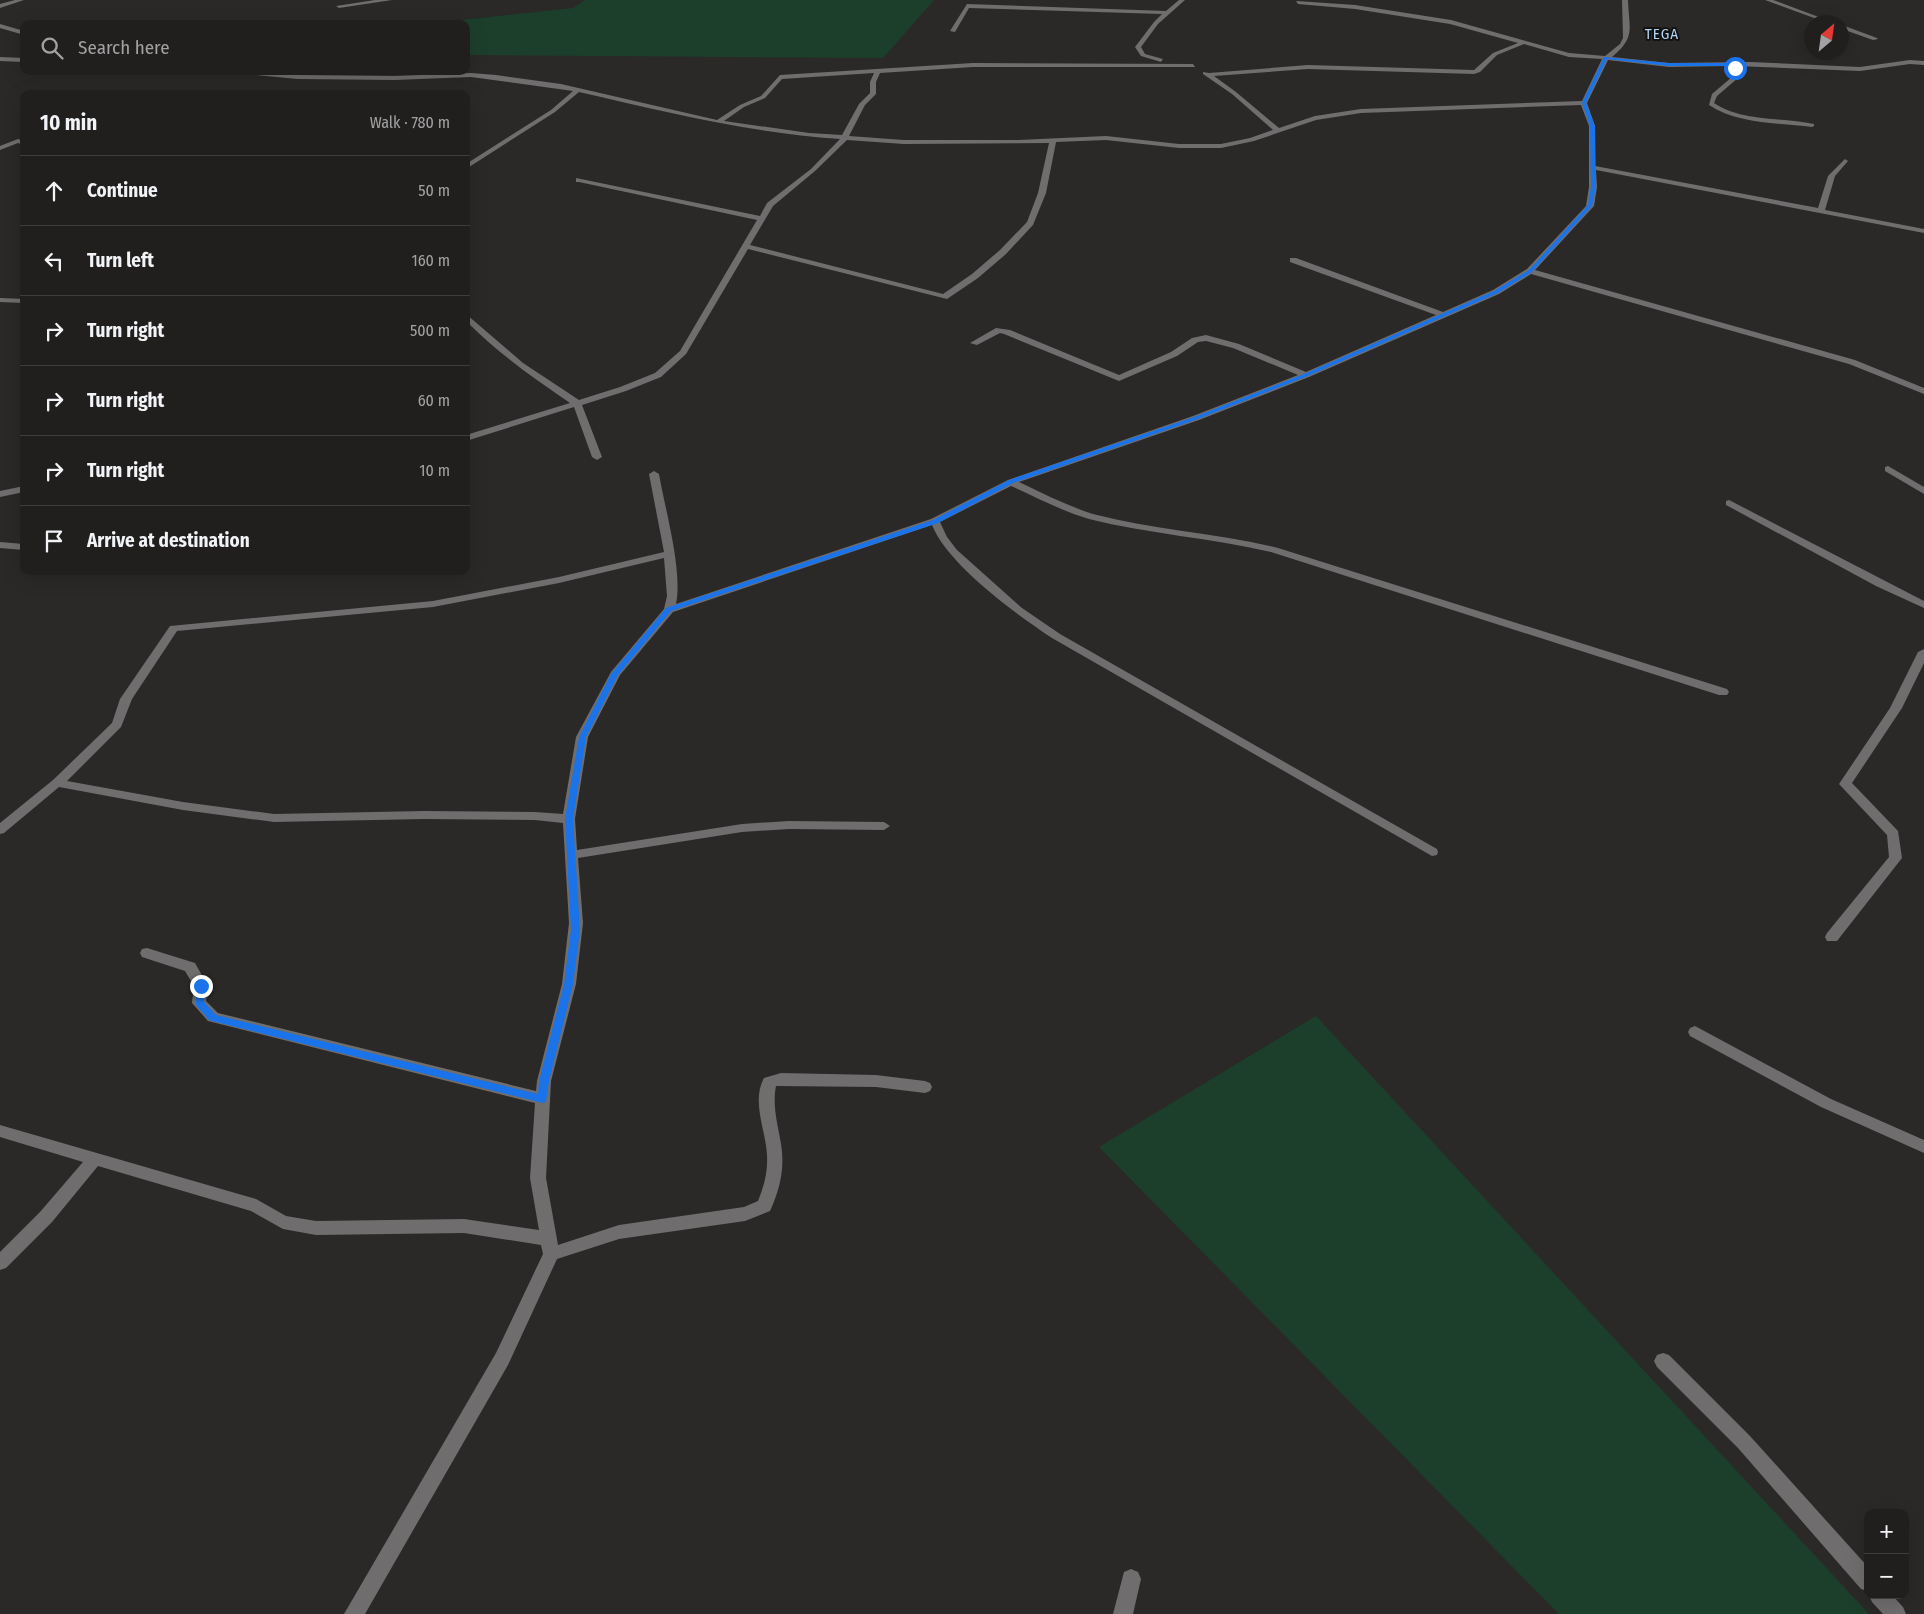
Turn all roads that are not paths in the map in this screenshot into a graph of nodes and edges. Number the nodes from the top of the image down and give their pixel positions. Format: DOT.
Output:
graph roads {
  1 [pos="21,0"];
  2 [pos="389,0"];
  3 [pos="1182,0"];
  4 [pos="1625,0"];
  5 [pos="1768,0"];
  6 [pos="1298,2"];
  7 [pos="0,6"];
  8 [pos="339,6"];
  9 [pos="1168,13"];
  10 [pos="1810,15"];
  11 [pos="0,26"];
  12 [pos="1849,30"];
  13 [pos="953,31"];
  14 [pos="20,32"];
  15 [pos="1875,39"];
  16 [pos="1522,42"];
  17 [pos="1606,58"];
  18 [pos="0,59"];
  19 [pos="20,60"];
  20 [pos="1924,63"];
  21 [pos="1730,64"];
  22 [pos="1193,66"];
  23 [pos="878,70"];
  24 [pos="266,75"];
  25 [pos="1208,75"];
  26 [pos="578,90"];
  27 [pos="1584,103"];
  28 [pos="718,122"];
  29 [pos="1812,125"];
  30 [pos="1277,130"];
  31 [pos="844,139"];
  32 [pos="1053,140"];
  33 [pos="20,142"];
  34 [pos="0,148"];
  35 [pos="1846,161"];
  36 [pos="470,164"];
  37 [pos="1592,167"];
  38 [pos="579,180"];
  39 [pos="1821,210"];
  40 [pos="763,219"];
  41 [pos="1924,231"];
  42 [pos="745,246"];
  43 [pos="1293,260"];
  44 [pos="1530,271"];
  45 [pos="0,300"];
  46 [pos="20,301"];
  47 [pos="1443,315"];
  48 [pos="470,320"];
  49 [pos="974,343"];
  50 [pos="1306,375"];
  51 [pos="1924,390"];
  52 [pos="577,403"];
  53 [pos="470,437"];
  54 [pos="597,456"];
  55 [pos="1888,469"];
  56 [pos="654,474"];
  57 [pos="1011,482"];
  58 [pos="20,490"];
  59 [pos="1924,491"];
  60 [pos="0,494"];
  61 [pos="1729,503"];
  62 [pos="935,522"];
  63 [pos="0,545"];
  64 [pos="20,547"];
  65 [pos="669,554"];
  66 [pos="1924,604"];
  67 [pos="668,610"];
  68 [pos="1924,652"];
  69 [pos="1723,692"];
  70 [pos="57,784"];
  71 [pos="569,819"];
  72 [pos="884,826"];
  73 [pos="0,830"];
  74 [pos="1432,852"];
  75 [pos="572,855"];
  76 [pos="1832,936"];
  77 [pos="146,953"];
  78 [pos="1695,1032"];
  79 [pos="925,1087"];
  80 [pos="543,1099"];
  81 [pos="0,1131"];
  82 [pos="1924,1147"];
  83 [pos="95,1159"];
  84 [pos="550,1246"];
  85 [pos="0,1263"];
  86 [pos="1663,1362"];
  87 [pos="1864,1577"];
  88 [pos="1131,1579"];
  89 [pos="1883,1599"];
  90 [pos="354,1614"];
  91 [pos="1124,1614"];
  92 [pos="1896,1614"];
  1 -- 7 [label="street"];
  2 -- 8 [label="street"];
  3 -- 9 [label="street"];
  4 -- 17 [label="street"];
  5 -- 10 [label="street"];
  6 -- 16 [label="street"];
  9 -- 13 [label="street"];
  9 -- 22 [label="street"];
  11 -- 14 [label="street"];
  12 -- 15 [label="street"];
  16 -- 17 [label="street"];
  16 -- 25 [label="street"];
  17 -- 21 [label="street"];
  17 -- 27 [label="street"];
  18 -- 19 [label="street"];
  20 -- 21 [label="street"];
  21 -- 29 [label="street"];
  22 -- 23 [label="street"];
  22 -- 25 [label="street"];
  23 -- 28 [label="street"];
  23 -- 31 [label="street"];
  24 -- 26 [label="street"];
  25 -- 30 [label="street"];
  26 -- 28 [label="street"];
  26 -- 36 [label="street"];
  27 -- 30 [label="street"];
  27 -- 37 [label="street"];
  28 -- 31 [label="street"];
  30 -- 32 [label="street"];
  31 -- 32 [label="street"];
  31 -- 40 [label="street"];
  32 -- 42 [label="street"];
  33 -- 34 [label="street"];
  35 -- 39 [label="street"];
  37 -- 39 [label="street"];
  37 -- 44 [label="street"];
  38 -- 40 [label="street"];
  39 -- 41 [label="street"];
  40 -- 42 [label="street"];
  42 -- 52 [label="street"];
  43 -- 47 [label="street"];
  44 -- 47 [label="street"];
  44 -- 51 [label="street"];
  45 -- 46 [label="street"];
  47 -- 50 [label="street"];
  48 -- 52 [label="street"];
  49 -- 50 [label="street"];
  50 -- 57 [label="street"];
  52 -- 53 [label="street"];
  52 -- 54 [label="street"];
  55 -- 59 [label="street"];
  56 -- 65 [label="street"];
  57 -- 62 [label="street"];
  57 -- 69 [label="street"];
  58 -- 60 [label="street"];
  61 -- 66 [label="street"];
  62 -- 67 [label="street"];
  62 -- 74 [label="street"];
  63 -- 64 [label="street"];
  65 -- 67 [label="street"];
  65 -- 70 [label="street"];
  67 -- 71 [label="street"];
  68 -- 76 [label="street"];
  70 -- 71 [label="street"];
  70 -- 73 [label="street"];
  71 -- 75 [label="street"];
  72 -- 75 [label="street"];
  75 -- 80 [label="street"];
  77 -- 80 [label="street"];
  78 -- 82 [label="street"];
  79 -- 84 [label="street"];
  80 -- 84 [label="street"];
  81 -- 83 [label="street"];
  83 -- 84 [label="street"];
  83 -- 85 [label="street"];
  84 -- 90 [label="street"];
  86 -- 87 [label="street"];
  88 -- 91 [label="street"];
  89 -- 92 [label="street"];
}
